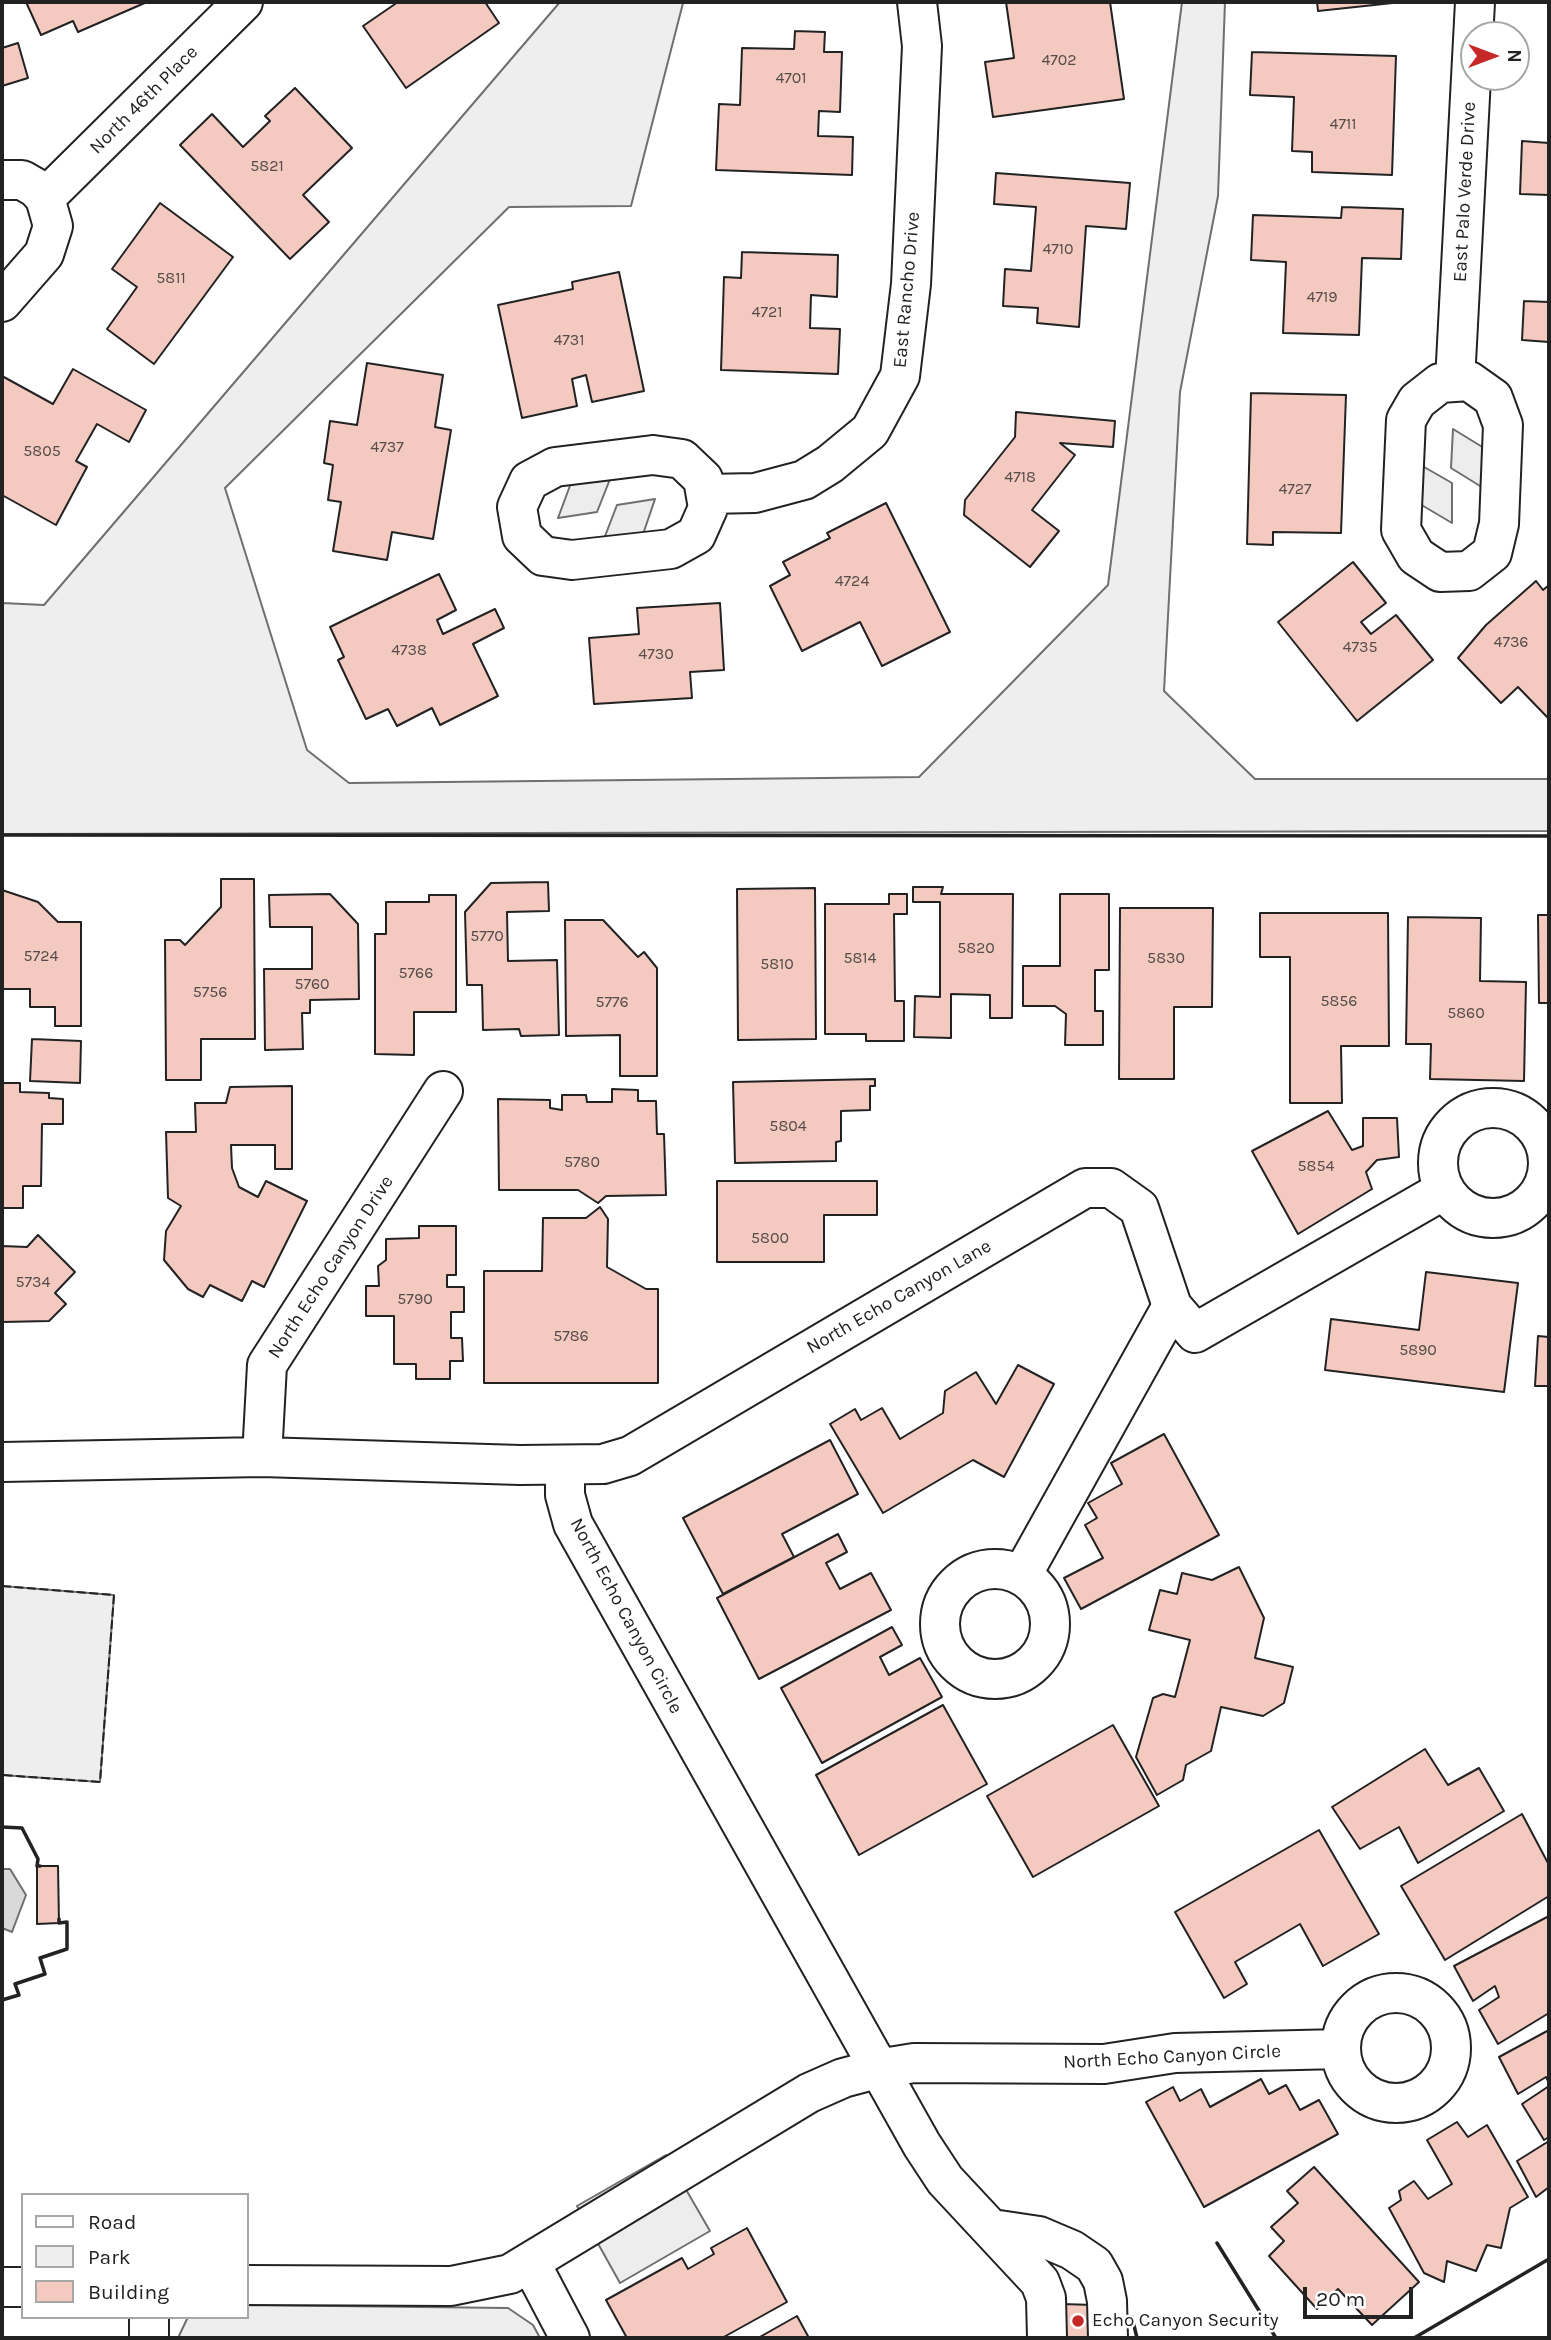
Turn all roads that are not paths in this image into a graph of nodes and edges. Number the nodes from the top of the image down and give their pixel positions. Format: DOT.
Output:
graph roads {
  1 [pos="243,2"];
  2 [pos="917,2"];
  3 [pos="1475,2"];
  4 [pos="2,180"];
  5 [pos="46,198"];
  6 [pos="2,302"];
  7 [pos="1455,382"];
  8 [pos="706,495"];
  9 [pos="443,1091"];
  10 [pos="1444,1190"];
  11 [pos="1172,1306"];
  12 [pos="262,1457"];
  13 [pos="2,1462"];
  14 [pos="565,1465"];
  15 [pos="1023,1575"];
  16 [pos="1340,2049"];
  17 [pos="877,2069"];
  18 [pos="992,2229"];
  19 [pos="530,2262"];
  20 [pos="248,2285"];
  21 [pos="2,2287"];
  22 [pos="21,2287"];
  23 [pos="149,2319"];
  24 [pos="149,2338"];
  25 [pos="570,2338"];
  26 [pos="1047,2338"];
  27 [pos="1108,2338"];
  1 -- 5 [label="street, North 46th Place"];
  2 -- 8 [label="street, East Rancho Drive"];
  3 -- 7 [label="street, East Palo Verde Drive"];
  4 -- 5 [label="street"];
  5 -- 6 [label="street"];
  7 -- 7 [label="street"];
  8 -- 8 [label="street"];
  9 -- 12 [label="street, North Echo Canyon Drive"];
  10 -- 11 [label="street, North Echo Canyon Lane"];
  11 -- 14 [label="street, North Echo Canyon Lane"];
  11 -- 15 [label="street"];
  12 -- 13 [label="street"];
  12 -- 14 [label="street"];
  14 -- 17 [label="street, North Echo Canyon Circle"];
  16 -- 17 [label="street, North Echo Canyon Circle"];
  17 -- 18 [label="street, North Echo Canyon Circle"];
  17 -- 19 [label="street, North Echo Canyon Circle"];
  18 -- 26 [label="street, North Echo Canyon Circle"];
  18 -- 27 [label="street"];
  19 -- 20 [label="street, North Echo Canyon Circle"];
  19 -- 25 [label="street"];
  21 -- 22 [label="street"];
  23 -- 24 [label="street"];
}
